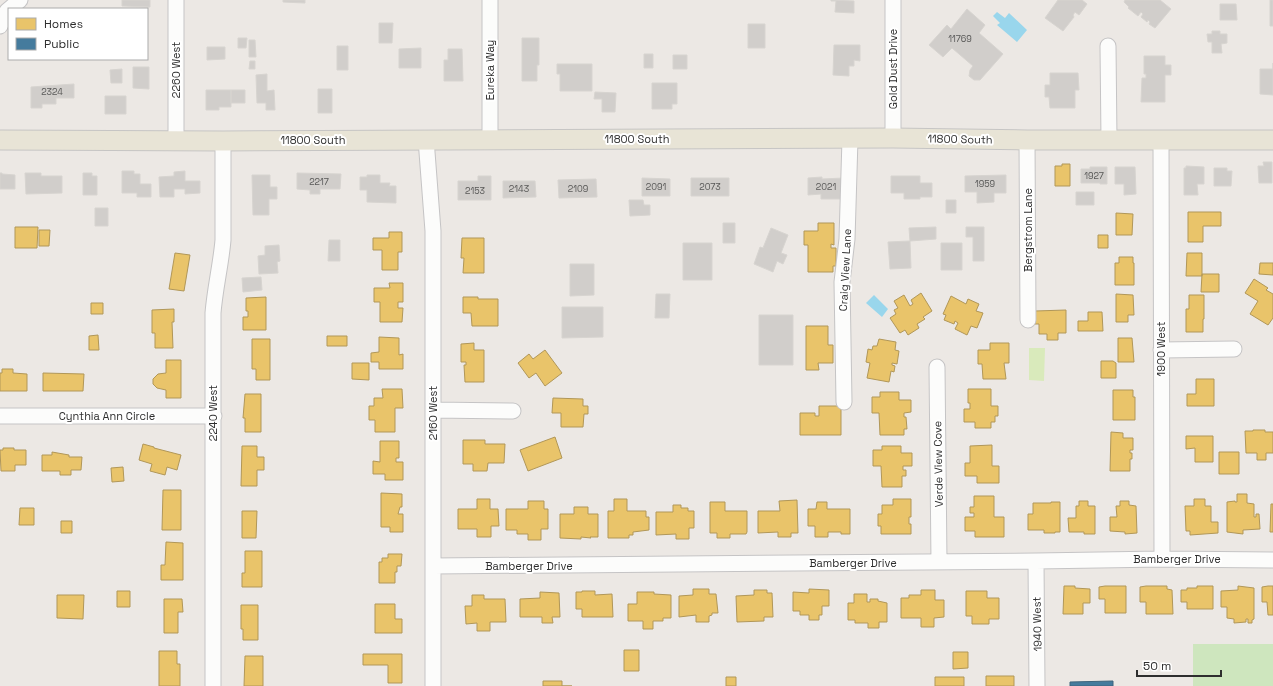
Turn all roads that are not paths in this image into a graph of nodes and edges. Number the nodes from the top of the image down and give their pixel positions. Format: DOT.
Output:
graph roads {
  1 [pos="20,0"];
  2 [pos="176,0"];
  3 [pos="490,0"];
  4 [pos="893,0"];
  5 [pos="11,8"];
  6 [pos="8,10"];
  7 [pos="0,26"];
  8 [pos="1108,46"];
  9 [pos="892,138"];
  10 [pos="426,139"];
  11 [pos="850,139"];
  12 [pos="0,140"];
  13 [pos="176,140"];
  14 [pos="490,140"];
  15 [pos="1027,140"];
  16 [pos="1109,140"];
  17 [pos="1161,140"];
  18 [pos="1273,140"];
  19 [pos="223,141"];
  20 [pos="1028,320"];
  21 [pos="1234,349"];
  22 [pos="1162,350"];
  23 [pos="937,367"];
  24 [pos="844,402"];
  25 [pos="434,410"];
  26 [pos="513,411"];
  27 [pos="0,416"];
  28 [pos="214,416"];
  29 [pos="1162,559"];
  30 [pos="1273,560"];
  31 [pos="1036,561"];
  32 [pos="939,562"];
  33 [pos="433,566"];
  34 [pos="213,686"];
  35 [pos="433,686"];
  36 [pos="1037,686"];
  1 -- 5 [label="street"];
  2 -- 13 [label="street, 2260 West"];
  3 -- 14 [label="street, Eureka Way"];
  4 -- 9 [label="street, Gold Dust Drive"];
  6 -- 7 [label="street"];
  8 -- 16 [label="street"];
  9 -- 11 [label="main road, 11800 South"];
  9 -- 15 [label="main road, 11800 South"];
  10 -- 14 [label="main road, 11800 South"];
  10 -- 19 [label="main road, 11800 South"];
  10 -- 25 [label="street, 2160 West"];
  11 -- 14 [label="main road, 11800 South"];
  11 -- 24 [label="street, Craig View Lane"];
  12 -- 13 [label="main road, 11800 South"];
  13 -- 19 [label="main road, 11800 South"];
  15 -- 16 [label="main road, 11800 South"];
  15 -- 20 [label="street, Bergstrom Lane"];
  16 -- 17 [label="main road, 11800 South"];
  17 -- 18 [label="main road, 11800 South"];
  17 -- 22 [label="street, 1900 West"];
  19 -- 28 [label="street, 2240 West"];
  21 -- 22 [label="street"];
  22 -- 29 [label="street, 1900 West"];
  23 -- 32 [label="street, Verde View Cove"];
  25 -- 26 [label="street"];
  25 -- 33 [label="street, 2160 West"];
  27 -- 28 [label="street, Cynthia Ann Circle"];
  28 -- 34 [label="street, 2240 West"];
  29 -- 30 [label="street, Bamberger Drive"];
  29 -- 31 [label="street, Bamberger Drive"];
  31 -- 32 [label="street, Bamberger Drive"];
  31 -- 36 [label="street, 1940 West"];
  32 -- 33 [label="street, Bamberger Drive"];
  33 -- 35 [label="street, 2160 West"];
}
